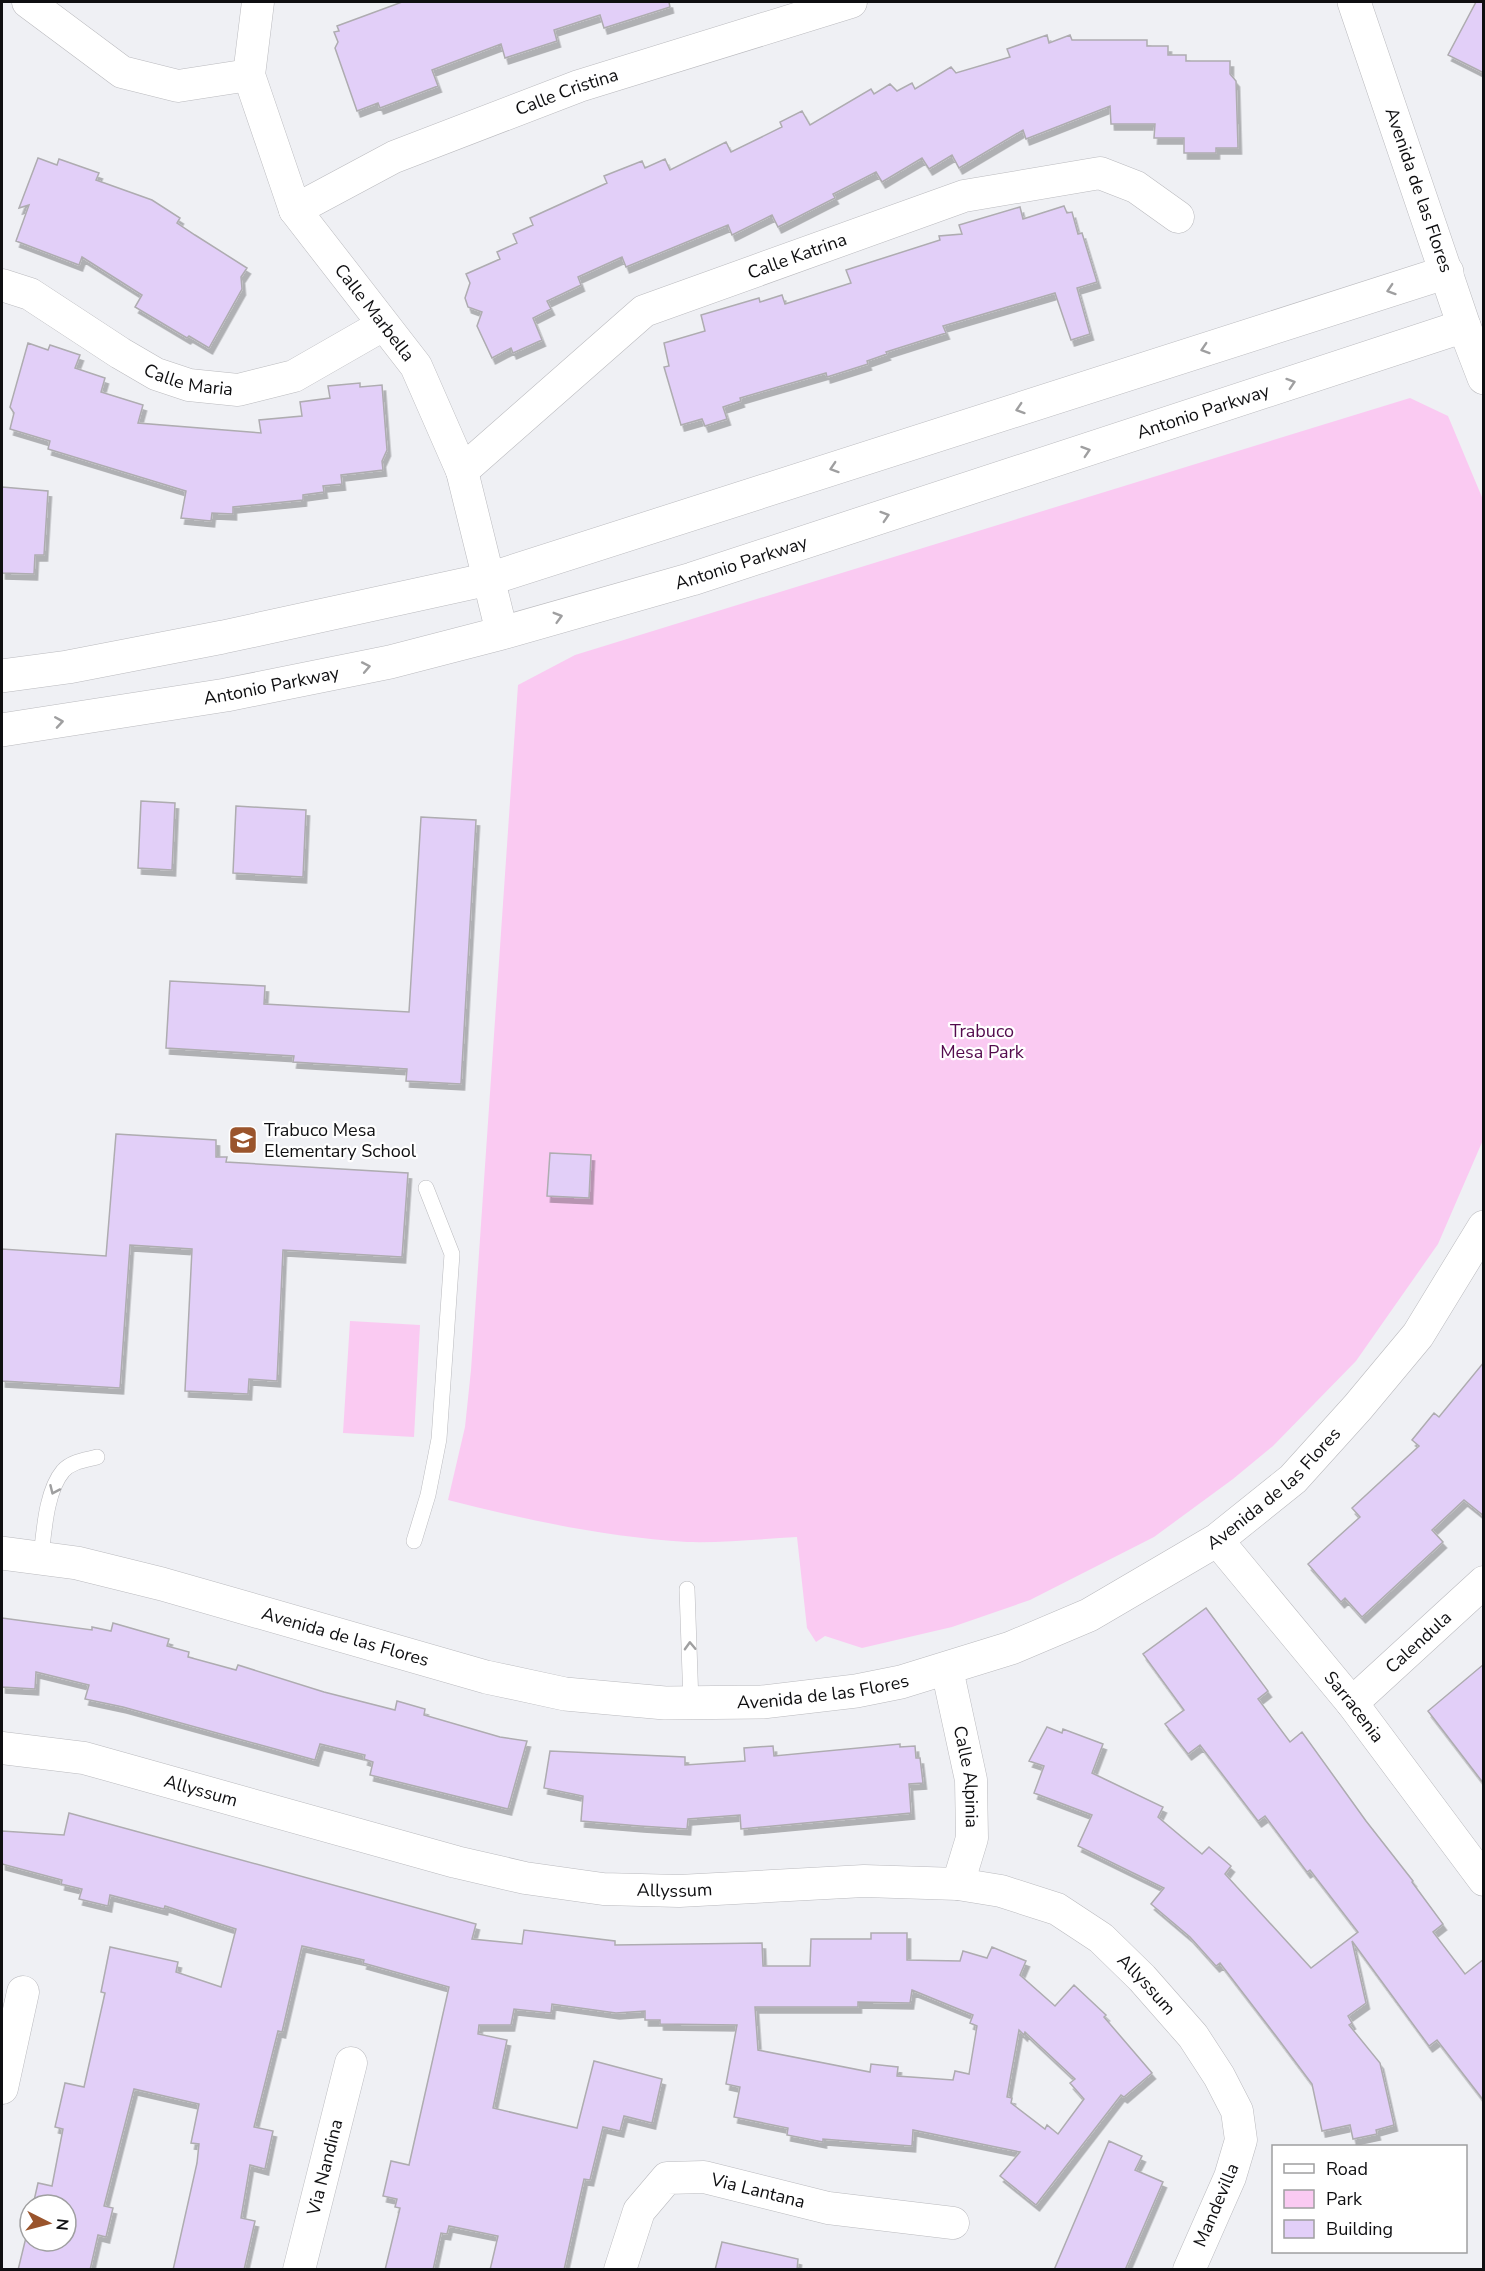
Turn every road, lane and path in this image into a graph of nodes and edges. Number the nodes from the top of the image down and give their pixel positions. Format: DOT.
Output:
graph roads {
  1 [pos="28,2"];
  2 [pos="258,2"];
  3 [pos="851,2"];
  4 [pos="1354,2"];
  5 [pos="249,75"];
  6 [pos="295,210"];
  7 [pos="1178,217"];
  8 [pos="1447,272"];
  9 [pos="2,285"];
  10 [pos="383,325"];
  11 [pos="1464,326"];
  12 [pos="1484,378"];
  13 [pos="462,471"];
  14 [pos="489,579"];
  15 [pos="502,633"];
  16 [pos="2,676"];
  17 [pos="2,730"];
  18 [pos="426,1188"];
  19 [pos="1484,1227"];
  20 [pos="98,1457"];
  21 [pos="1217,1540"];
  22 [pos="414,1541"];
  23 [pos="2,1553"];
  24 [pos="40,1557"];
  25 [pos="1484,1582"];
  26 [pos="687,1589"];
  27 [pos="946,1670"];
  28 [pos="691,1703"];
  29 [pos="1352,1704"];
  30 [pos="2,1748"];
  31 [pos="1484,1880"];
  32 [pos="958,1884"];
  33 [pos="23,1992"];
  34 [pos="351,2063"];
  35 [pos="2,2088"];
  36 [pos="1241,2140"];
  37 [pos="953,2223"];
  38 [pos="299,2270"];
  39 [pos="620,2270"];
  40 [pos="1189,2270"];
  1 -- 5 [label="street"];
  2 -- 5 [label="street, Calle Marbella"];
  3 -- 6 [label="street, Calle Cristina"];
  4 -- 8 [label="main road, Avenida de las Flores"];
  5 -- 6 [label="street, Calle Marbella"];
  6 -- 10 [label="street, Calle Marbella"];
  7 -- 13 [label="street, Calle Katrina"];
  8 -- 11 [label="main road, Avenida de las Flores"];
  8 -- 14 [label="main road, one-way"];
  9 -- 10 [label="street, Calle Maria"];
  10 -- 13 [label="street, Calle Marbella"];
  11 -- 12 [label="main road, Avenida de las Flores"];
  15 -- 11 [label="main road, Antonio Parkway, one-way"];
  13 -- 14 [label="street, Calle Marbella"];
  14 -- 15 [label="street, Calle Marbella"];
  14 -- 16 [label="main road"];
  17 -- 15 [label="main road, Antonio Parkway, one-way"];
  18 -- 22 [label="lane"];
  19 -- 21 [label="main road, Avenida de las Flores"];
  20 -- 24 [label="lane, one-way"];
  21 -- 27 [label="main road, Avenida de las Flores"];
  21 -- 29 [label="street, Sarracenia"];
  23 -- 24 [label="main road, Avenida de las Flores"];
  24 -- 28 [label="main road, Avenida de las Flores"];
  25 -- 29 [label="street, Calendula"];
  28 -- 26 [label="lane, one-way"];
  27 -- 28 [label="main road, Avenida de las Flores"];
  27 -- 32 [label="street, Calle Alpinia"];
  29 -- 31 [label="street, Sarracenia"];
  30 -- 32 [label="street, Allyssum"];
  32 -- 36 [label="street, Allyssum"];
  33 -- 35 [label="street"];
  34 -- 38 [label="street, Via Nandina"];
  36 -- 40 [label="street, Mandevilla"];
  37 -- 39 [label="street, Via Lantana"];
}
